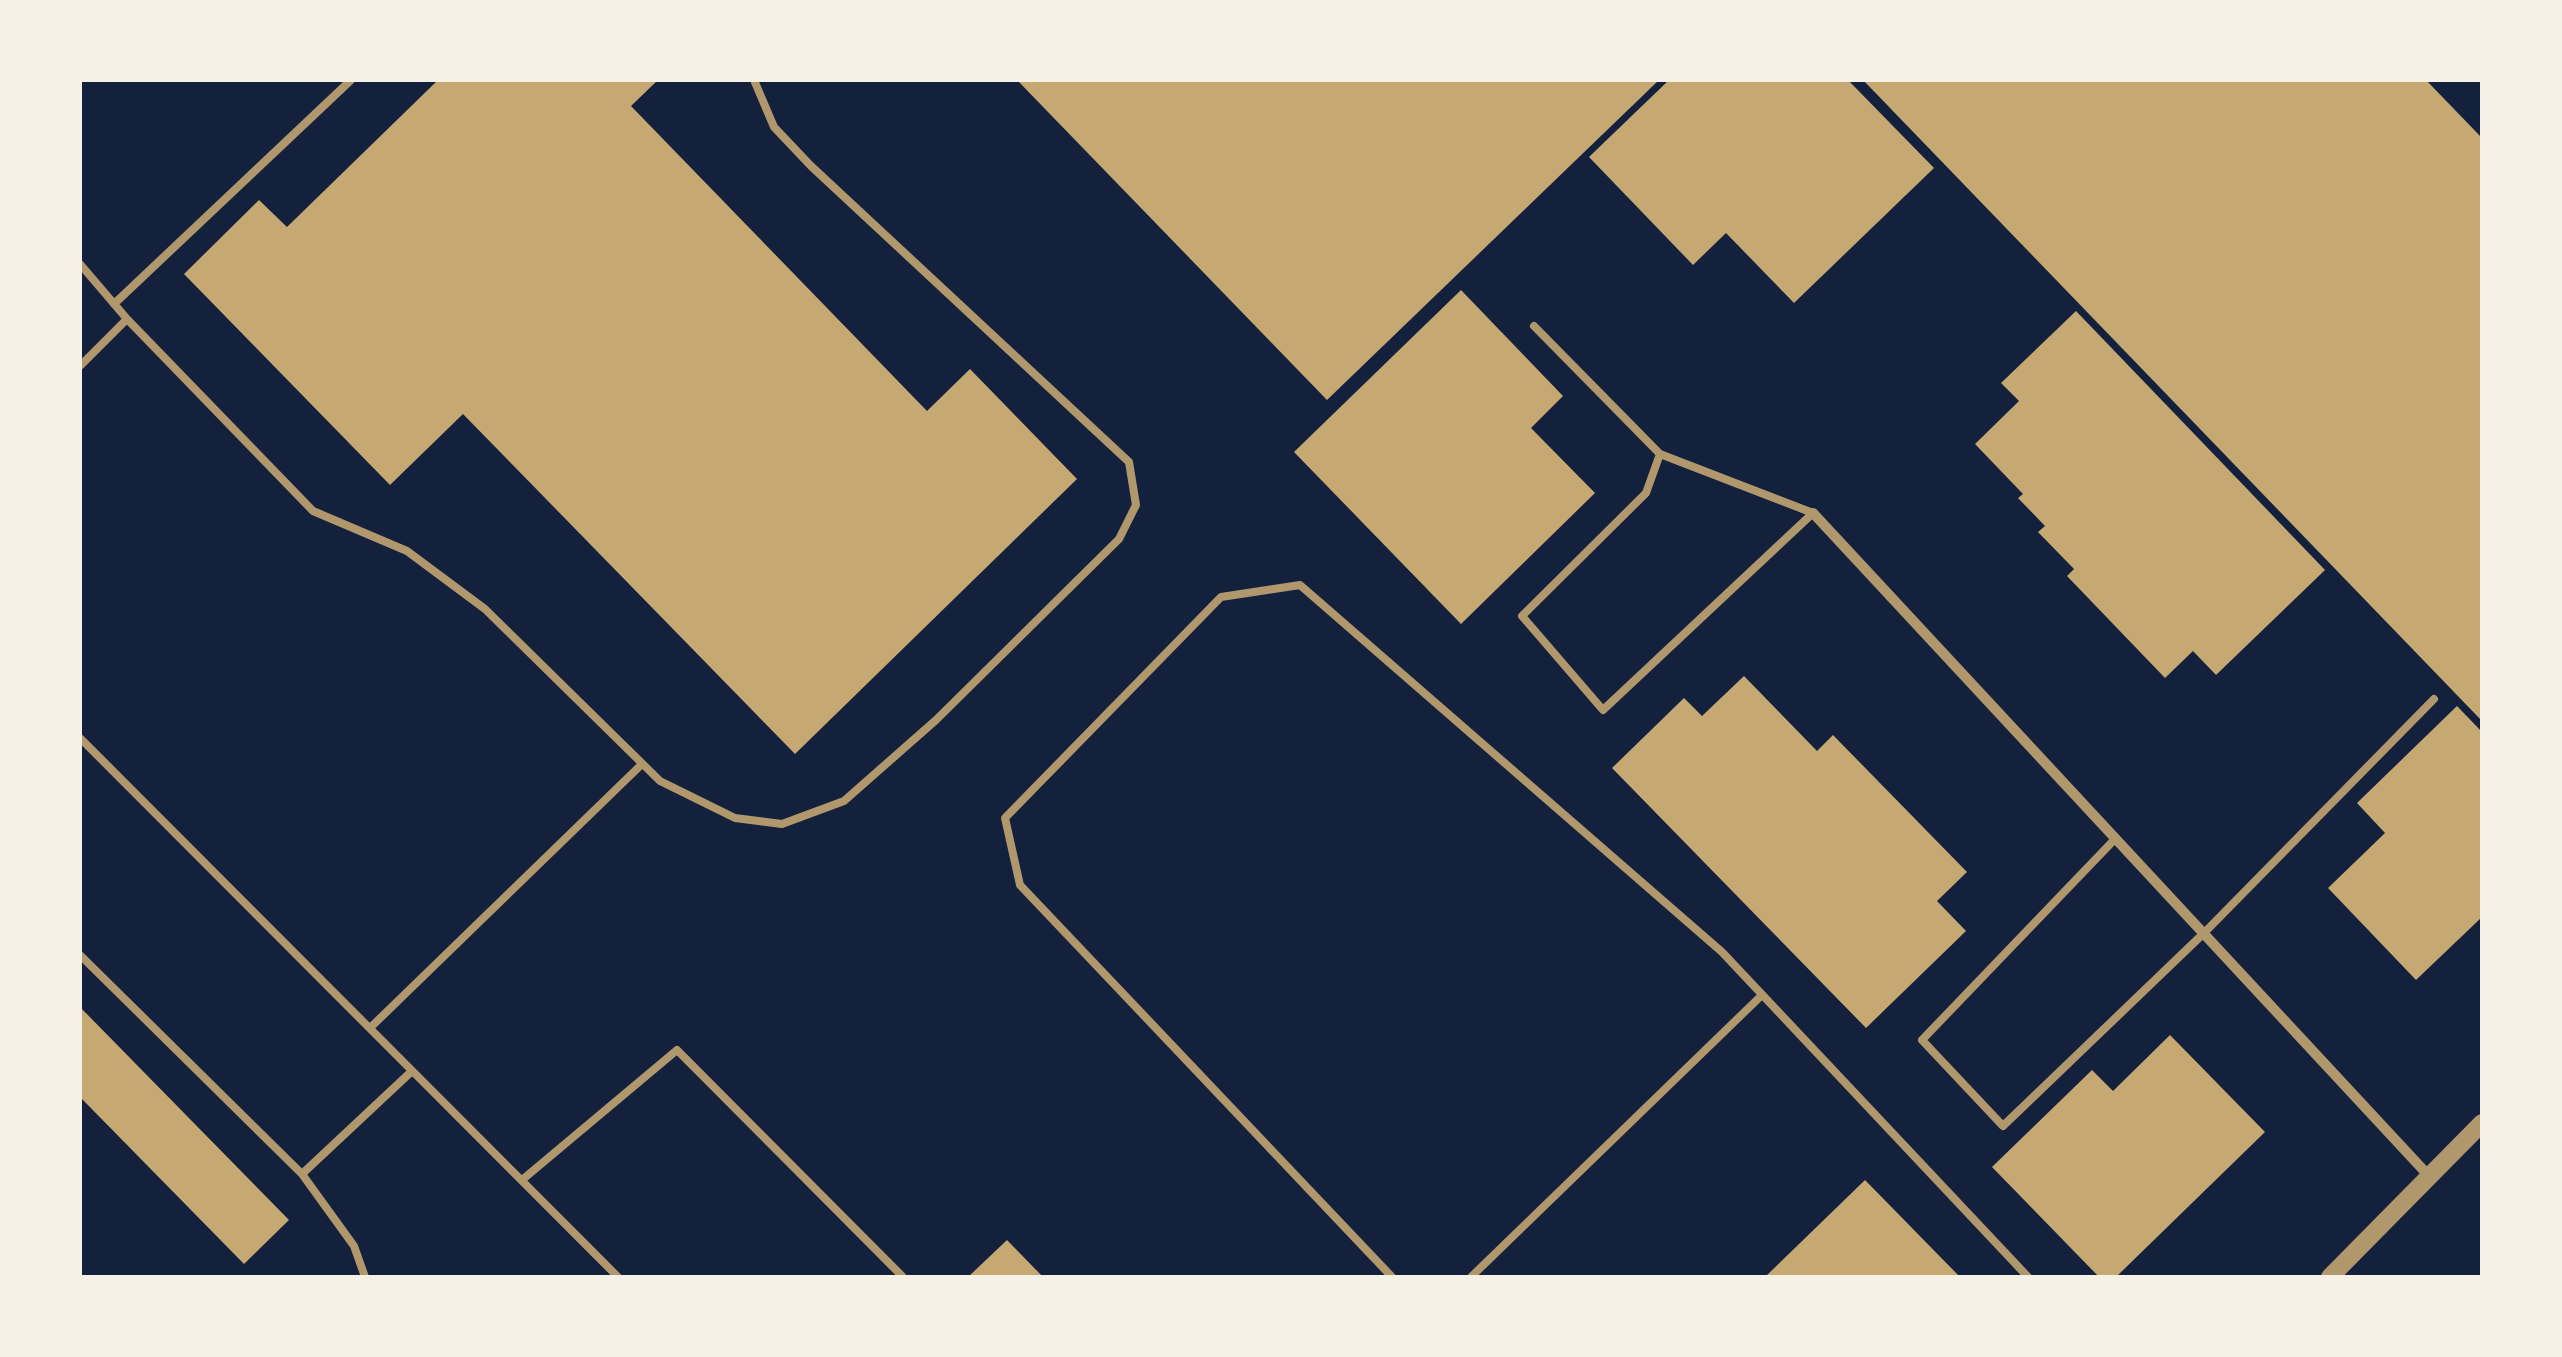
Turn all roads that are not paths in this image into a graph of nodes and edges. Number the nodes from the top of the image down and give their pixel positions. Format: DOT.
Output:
graph roads {
  1 [pos="351,80"];
  2 [pos="754,80"];
  3 [pos="80,264"];
  4 [pos="114,304"];
  5 [pos="127,319"];
  6 [pos="1534,326"];
  7 [pos="80,366"];
  8 [pos="1660,454"];
  9 [pos="1813,513"];
  10 [pos="2434,699"];
  11 [pos="80,738"];
  12 [pos="642,764"];
  13 [pos="2115,838"];
  14 [pos="2204,933"];
  15 [pos="80,955"];
  16 [pos="1762,995"];
  17 [pos="370,1028"];
  18 [pos="412,1071"];
  19 [pos="2482,1123"];
  20 [pos="302,1174"];
  21 [pos="2428,1175"];
  22 [pos="522,1180"];
  23 [pos="365,1277"];
  24 [pos="618,1277"];
  25 [pos="904,1277"];
  26 [pos="1392,1277"];
  27 [pos="1471,1277"];
  28 [pos="2028,1277"];
  29 [pos="2330,1277"];
  1 -- 4 [label="lane"];
  2 -- 12 [label="lane"];
  3 -- 4 [label="lane"];
  4 -- 5 [label="lane"];
  5 -- 7 [label="lane"];
  5 -- 12 [label="lane"];
  6 -- 8 [label="lane"];
  8 -- 9 [label="lane"];
  8 -- 9 [label="lane"];
  9 -- 13 [label="street"];
  10 -- 14 [label="lane"];
  11 -- 17 [label="lane"];
  12 -- 17 [label="lane"];
  13 -- 14 [label="street"];
  13 -- 14 [label="lane"];
  14 -- 21 [label="street"];
  15 -- 20 [label="lane"];
  16 -- 26 [label="lane"];
  16 -- 27 [label="lane"];
  16 -- 28 [label="lane"];
  17 -- 18 [label="lane"];
  18 -- 20 [label="lane"];
  18 -- 22 [label="lane"];
  19 -- 21 [label="street"];
  20 -- 23 [label="lane"];
  21 -- 29 [label="street"];
  22 -- 24 [label="lane"];
  22 -- 25 [label="lane"];
}
